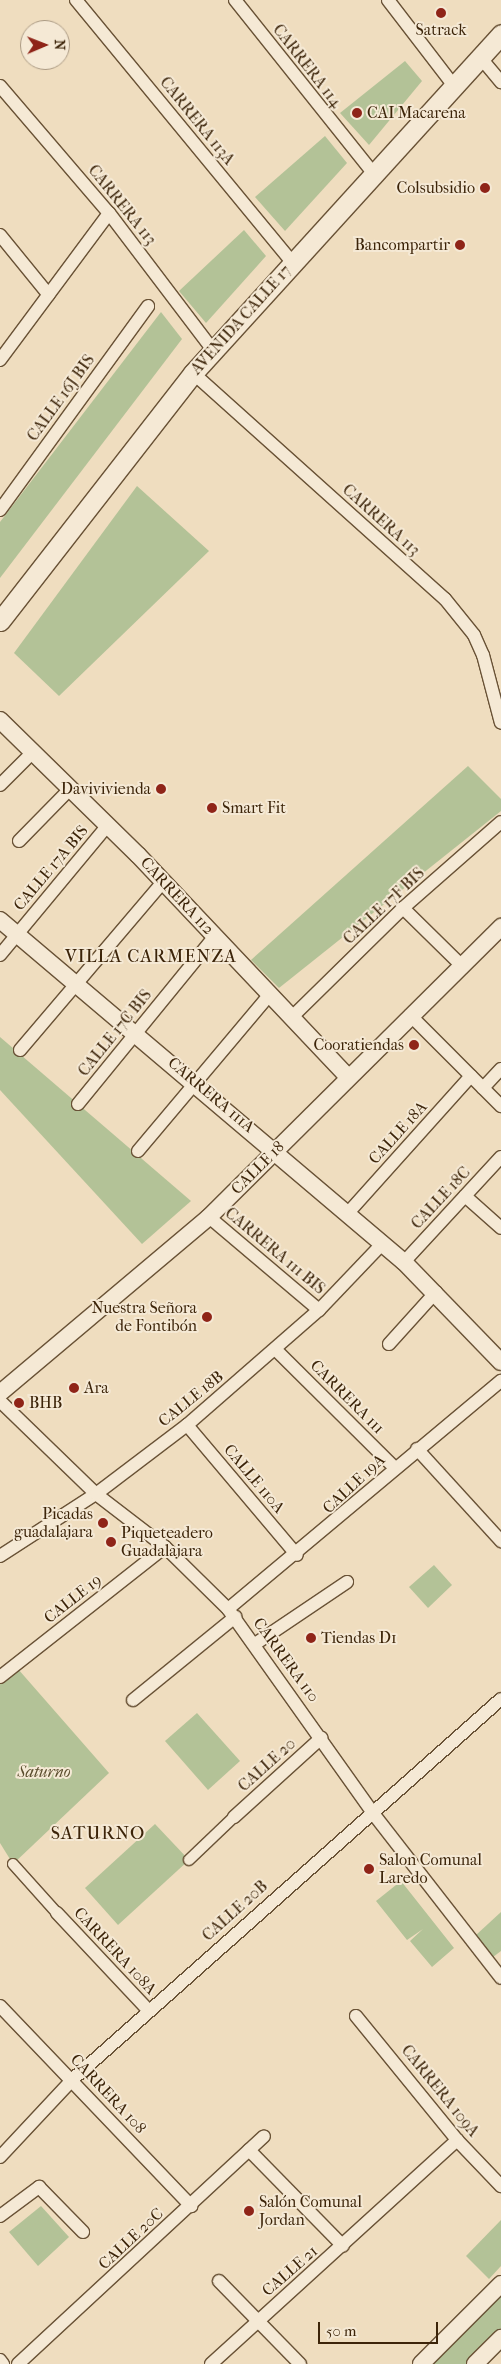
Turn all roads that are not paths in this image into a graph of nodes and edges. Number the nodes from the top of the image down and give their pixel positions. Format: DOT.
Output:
graph roads {
  1 [pos="76,0"];
  2 [pos="234,0"];
  3 [pos="388,0"];
  4 [pos="501,34"];
  5 [pos="480,57"];
  6 [pos="501,82"];
  7 [pos="0,86"];
  8 [pos="454,86"];
  9 [pos="374,174"];
  10 [pos="109,213"];
  11 [pos="0,235"];
  12 [pos="293,263"];
  13 [pos="49,295"];
  14 [pos="148,306"];
  15 [pos="214,350"];
  16 [pos="0,360"];
  17 [pos="193,373"];
  18 [pos="0,510"];
  19 [pos="0,621"];
  20 [pos="501,674"];
  21 [pos="490,684"];
  22 [pos="0,720"];
  23 [pos="501,723"];
  24 [pos="33,752"];
  25 [pos="0,785"];
  26 [pos="70,789"];
  27 [pos="501,822"];
  28 [pos="108,825"];
  29 [pos="20,841"];
  30 [pos="164,882"];
  31 [pos="404,908"];
  32 [pos="0,920"];
  33 [pos="501,927"];
  34 [pos="18,934"];
  35 [pos="215,936"];
  36 [pos="0,955"];
  37 [pos="461,965"];
  38 [pos="78,982"];
  39 [pos="270,994"];
  40 [pos="410,1015"];
  41 [pos="292,1017"];
  42 [pos="137,1032"];
  43 [pos="20,1050"];
  44 [pos="501,1069"];
  45 [pos="471,1076"];
  46 [pos="348,1077"];
  47 [pos="196,1082"];
  48 [pos="483,1088"];
  49 [pos="78,1104"];
  50 [pos="501,1106"];
  51 [pos="276,1150"];
  52 [pos="138,1151"];
  53 [pos="501,1157"];
  54 [pos="465,1196"];
  55 [pos="348,1213"];
  56 [pos="210,1217"];
  57 [pos="501,1228"];
  58 [pos="383,1243"];
  59 [pos="404,1262"];
  60 [pos="436,1292"];
  61 [pos="319,1310"];
  62 [pos="389,1344"];
  63 [pos="276,1350"];
  64 [pos="501,1362"];
  65 [pos="501,1381"];
  66 [pos="0,1393"];
  67 [pos="0,1401"];
  68 [pos="187,1425"];
  69 [pos="417,1449"];
  70 [pos="395,1468"];
  71 [pos="96,1494"];
  72 [pos="501,1541"];
  73 [pos="165,1547"];
  74 [pos="297,1555"];
  75 [pos="0,1556"];
  76 [pos="348,1582"];
  77 [pos="231,1613"];
  78 [pos="255,1644"];
  79 [pos="0,1677"];
  80 [pos="501,1699"];
  81 [pos="133,1700"];
  82 [pos="322,1738"];
  83 [pos="372,1812"];
  84 [pos="234,1816"];
  85 [pos="189,1860"];
  86 [pos="13,1864"];
  87 [pos="57,1913"];
  88 [pos="501,1978"];
  89 [pos="0,2006"];
  90 [pos="149,2011"];
  91 [pos="356,2016"];
  92 [pos="73,2079"];
  93 [pos="264,2136"];
  94 [pos="457,2140"];
  95 [pos="249,2150"];
  96 [pos="0,2157"];
  97 [pos="501,2186"];
  98 [pos="191,2206"];
  99 [pos="0,2216"];
  100 [pos="83,2232"];
  101 [pos="343,2246"];
  102 [pos="219,2281"];
  103 [pos="501,2284"];
  104 [pos="258,2321"];
  105 [pos="501,2338"];
  106 [pos="0,2360"];
  107 [pos="3,2364"];
  108 [pos="18,2364"];
  109 [pos="211,2364"];
  110 [pos="300,2364"];
  111 [pos="420,2364"];
  112 [pos="475,2364"];
  1 -- 12 [label="street, CARRERA 113A"];
  2 -- 9 [label="street, CARRERA 114"];
  3 -- 8 [label="street"];
  4 -- 5 [label="main road, AVENIDA CALLE 17"];
  5 -- 6 [label="street"];
  5 -- 8 [label="main road, AVENIDA CALLE 17"];
  7 -- 10 [label="street, CARRERA 113"];
  8 -- 9 [label="main road, AVENIDA CALLE 17"];
  9 -- 12 [label="main road, AVENIDA CALLE 17"];
  10 -- 13 [label="street"];
  10 -- 15 [label="street, CARRERA 113"];
  11 -- 13 [label="street"];
  12 -- 15 [label="main road, AVENIDA CALLE 17"];
  13 -- 16 [label="street"];
  14 -- 18 [label="street, CALLE 16J BIS"];
  15 -- 17 [label="main road, AVENIDA CALLE 17"];
  17 -- 19 [label="main road, AVENIDA CALLE 17"];
  17 -- 21 [label="street, CARRERA 113"];
  20 -- 21 [label="street"];
  21 -- 23 [label="street, CARRERA 113"];
  22 -- 24 [label="street, CARRERA 112"];
  24 -- 25 [label="street"];
  24 -- 26 [label="street, CARRERA 112"];
  26 -- 28 [label="street, CARRERA 112"];
  26 -- 29 [label="street"];
  27 -- 31 [label="street, CALLE 17F BIS"];
  28 -- 30 [label="street, CARRERA 112"];
  28 -- 34 [label="street, CALLE 17A BIS"];
  30 -- 35 [label="street, CARRERA 112"];
  30 -- 38 [label="street"];
  31 -- 37 [label="street"];
  31 -- 41 [label="street, CALLE 17F BIS"];
  32 -- 34 [label="street, CARRERA 111A"];
  33 -- 37 [label="street, CALLE 18"];
  34 -- 36 [label="street, CALLE 17A BIS"];
  34 -- 38 [label="street, CARRERA 111A"];
  35 -- 39 [label="street, CARRERA 112"];
  35 -- 42 [label="street, CALLE 17C BIS"];
  37 -- 40 [label="street, CALLE 18"];
  38 -- 42 [label="street, CARRERA 111A"];
  38 -- 43 [label="street"];
  39 -- 41 [label="street, CARRERA 112"];
  39 -- 47 [label="street"];
  40 -- 45 [label="street"];
  40 -- 46 [label="street, CALLE 18"];
  41 -- 46 [label="street, CARRERA 112"];
  42 -- 47 [label="street, CARRERA 111A"];
  42 -- 49 [label="street, CALLE 17C BIS"];
  44 -- 48 [label="street"];
  45 -- 48 [label="street"];
  45 -- 55 [label="street, CALLE 18A"];
  46 -- 51 [label="street, CALLE 18"];
  47 -- 51 [label="street, CARRERA 111A"];
  47 -- 52 [label="street"];
  48 -- 50 [label="street"];
  51 -- 55 [label="street, CARRERA 111A"];
  51 -- 56 [label="street, CALLE 18"];
  53 -- 54 [label="street, CALLE 18C"];
  54 -- 57 [label="street"];
  54 -- 59 [label="street, CALLE 18C"];
  55 -- 58 [label="street, CARRERA 111A"];
  56 -- 61 [label="street, CARRERA 111 BIS"];
  56 -- 66 [label="street, CALLE 18"];
  58 -- 59 [label="street, CARRERA 111A"];
  58 -- 61 [label="street, CALLE 18B"];
  59 -- 60 [label="street, CARRERA 111A"];
  60 -- 62 [label="street"];
  60 -- 64 [label="street, CARRERA 111A"];
  61 -- 63 [label="street, CALLE 18B"];
  63 -- 68 [label="street, CALLE 18B"];
  63 -- 70 [label="street, CARRERA 111"];
  65 -- 69 [label="street, CALLE 19A"];
  67 -- 71 [label="street, CARRERA 110"];
  68 -- 71 [label="street, CALLE 18B"];
  68 -- 74 [label="street, CALLE 110A"];
  69 -- 70 [label="street, CALLE 19A"];
  69 -- 72 [label="street"];
  70 -- 74 [label="street, CALLE 19A"];
  71 -- 73 [label="street, CARRERA 110"];
  71 -- 75 [label="street, CALLE 18B"];
  73 -- 77 [label="street, CARRERA 110"];
  73 -- 79 [label="street, CALLE 19"];
  74 -- 77 [label="street, CALLE 19A"];
  76 -- 78 [label="street"];
  77 -- 78 [label="street, CARRERA 110"];
  77 -- 81 [label="street, CALLE 19A"];
  78 -- 82 [label="street, CARRERA 110"];
  80 -- 83 [label="street, CALLE 20B"];
  82 -- 83 [label="street, CARRERA 110"];
  82 -- 84 [label="street, CALLE 20"];
  83 -- 88 [label="street, CARRERA 110"];
  83 -- 90 [label="street, CALLE 20B"];
  84 -- 85 [label="street"];
  86 -- 87 [label="street"];
  87 -- 90 [label="street, CARRERA 108A"];
  89 -- 92 [label="street, CARRERA 108"];
  90 -- 92 [label="street, CALLE 20B"];
  91 -- 94 [label="street, CARRERA 109A"];
  92 -- 96 [label="street, CALLE 20B"];
  92 -- 98 [label="street, CARRERA 108"];
  93 -- 95 [label="street, CALLE 20C"];
  94 -- 97 [label="street, CARRERA 109A"];
  94 -- 101 [label="street, CALLE 21"];
  95 -- 98 [label="street, CALLE 20C"];
  95 -- 101 [label="street"];
  98 -- 108 [label="street, CALLE 20C"];
  99 -- 100 [label="street"];
  101 -- 104 [label="street, CALLE 21"];
  102 -- 104 [label="street"];
  103 -- 111 [label="street"];
  104 -- 109 [label="street, CALLE 21"];
  104 -- 110 [label="street"];
  105 -- 112 [label="street"];
  106 -- 107 [label="street"];
}
